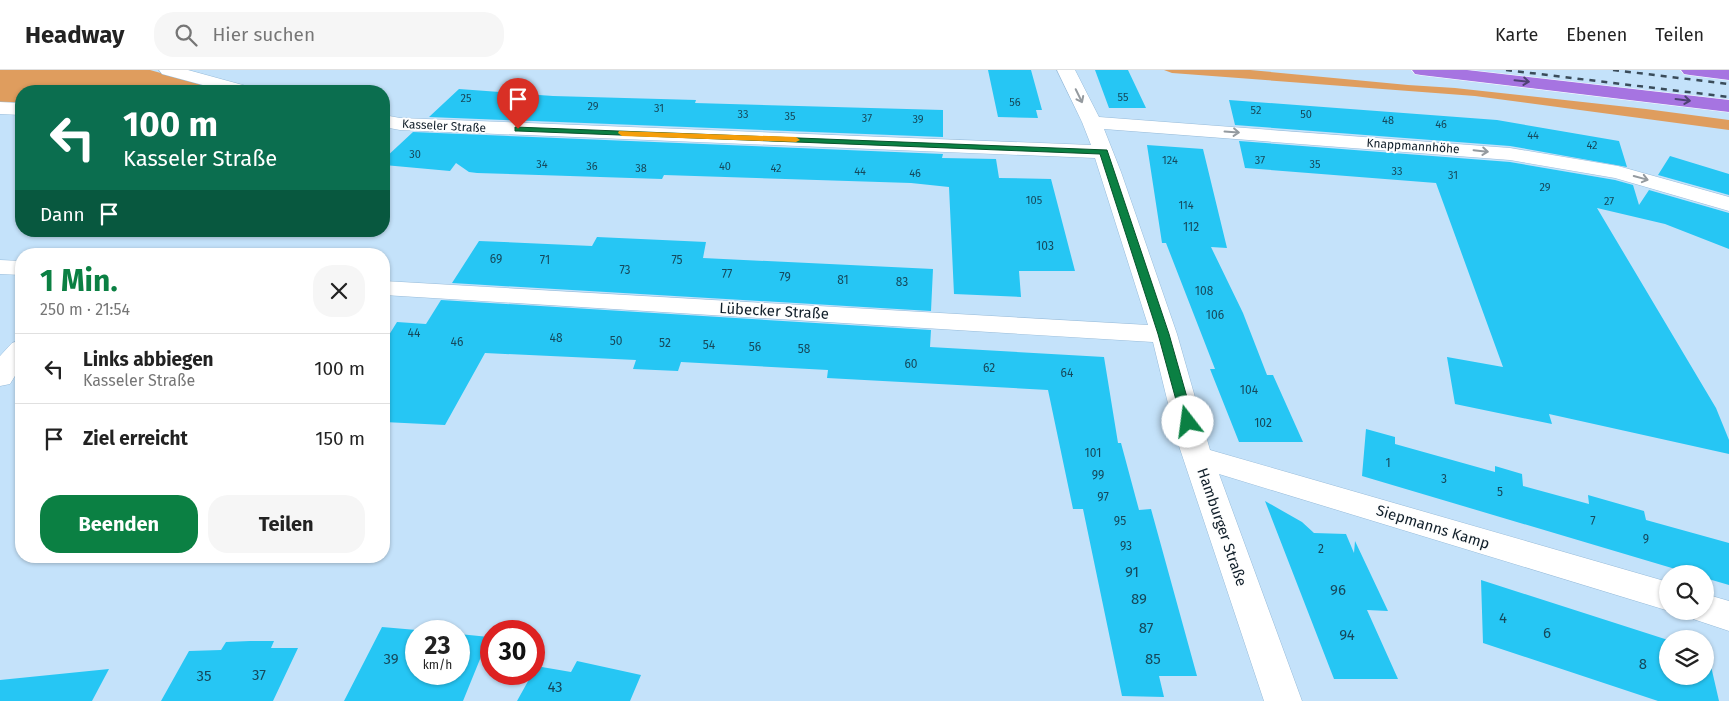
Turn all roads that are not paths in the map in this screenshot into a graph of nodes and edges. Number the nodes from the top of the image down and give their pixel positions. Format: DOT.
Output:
graph roads {
  1 [pos="168,70"];
  2 [pos="1066,70"];
  3 [pos="1421,70"];
  4 [pos="1690,70"];
  5 [pos="1729,75"];
  6 [pos="222,85"];
  7 [pos="1729,106"];
  8 [pos="0,108"];
  9 [pos="15,109"];
  10 [pos="390,122"];
  11 [pos="1092,122"];
  12 [pos="1104,152"];
  13 [pos="1729,204"];
  14 [pos="0,267"];
  15 [pos="15,268"];
  16 [pos="390,288"];
  17 [pos="1164,334"];
  18 [pos="15,356"];
  19 [pos="0,377"];
  20 [pos="1198,457"];
  21 [pos="1659,594"];
  22 [pos="1714,611"];
  23 [pos="1729,616"];
  24 [pos="1283,701"];
  1 -- 6 [label="street"];
  2 -- 11 [label="street, Hamburger Straße, one-way"];
  3 -- 7 [label="highway, one-way"];
  4 -- 5 [label="highway"];
  8 -- 9 [label="street"];
  10 -- 12 [label="street, Kasseler Straße"];
  11 -- 12 [label="street, Hamburger Straße"];
  11 -- 13 [label="street, Knappmannhöhe, one-way"];
  12 -- 17 [label="street, Hamburger Straße"];
  14 -- 15 [label="street"];
  16 -- 17 [label="street, Lübecker Straße"];
  17 -- 20 [label="street, Hamburger Straße"];
  18 -- 19 [label="street"];
  20 -- 21 [label="street, Siepmanns Kamp"];
  20 -- 24 [label="street, Hamburger Straße"];
  22 -- 23 [label="street"];
}
